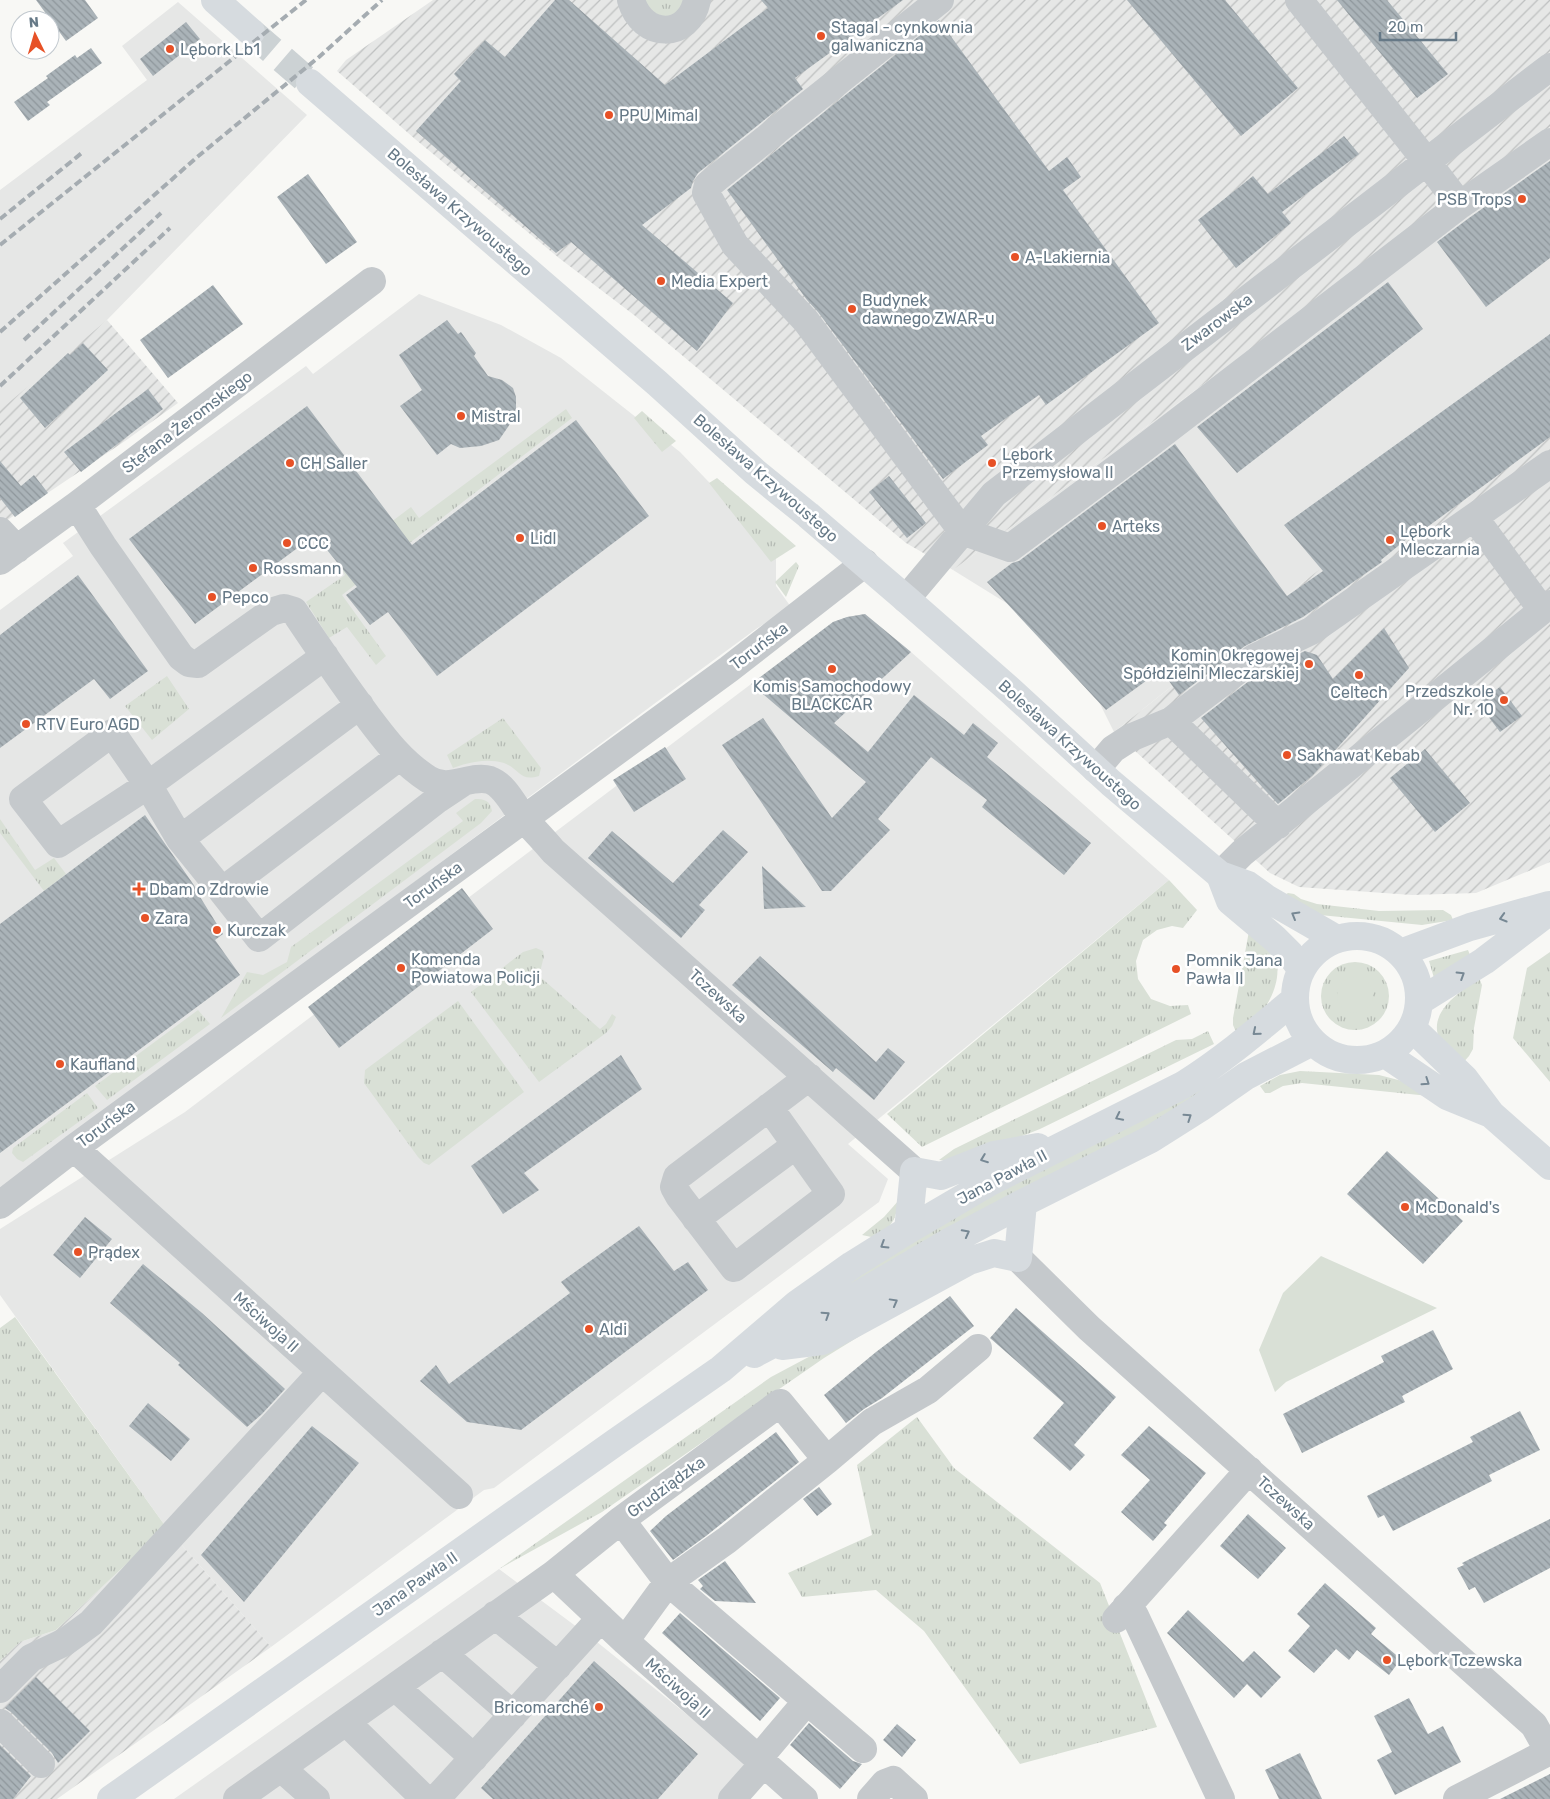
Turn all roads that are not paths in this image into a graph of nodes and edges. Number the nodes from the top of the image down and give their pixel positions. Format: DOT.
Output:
graph roads {
  1 [pos="215,0"];
  2 [pos="631,0"];
  3 [pos="697,0"];
  4 [pos="940,0"];
  5 [pos="1299,0"];
  6 [pos="251,32"];
  7 [pos="1550,67"];
  8 [pos="310,83"];
  9 [pos="1550,142"];
  10 [pos="1427,162"];
  11 [pos="1460,205"];
  12 [pos="372,281"];
  13 [pos="1550,464"];
  14 [pos="76,505"];
  15 [pos="1474,517"];
  16 [pos="962,531"];
  17 [pos="6,547"];
  18 [pos="865,563"];
  19 [pos="906,599"];
  20 [pos="1546,607"];
  21 [pos="325,656"];
  22 [pos="360,705"];
  23 [pos="1171,720"];
  24 [pos="399,757"];
  25 [pos="1096,769"];
  26 [pos="462,784"];
  27 [pos="524,819"];
  28 [pos="1278,825"];
  29 [pos="180,839"];
  30 [pos="1220,875"];
  31 [pos="222,892"];
  32 [pos="1550,905"];
  33 [pos="1550,911"];
  34 [pos="1337,939"];
  35 [pos="1400,953"];
  36 [pos="1301,969"];
  37 [pos="1294,1000"];
  38 [pos="1420,1001"];
  39 [pos="1412,1028"];
  40 [pos="1312,1042"];
  41 [pos="1385,1054"];
  42 [pos="809,1077"];
  43 [pos="769,1107"];
  44 [pos="1491,1114"];
  45 [pos="1066,1142"];
  46 [pos="796,1145"];
  47 [pos="74,1148"];
  48 [pos="1550,1166"];
  49 [pos="914,1171"];
  50 [pos="1023,1203"];
  51 [pos="0,1205"];
  52 [pos="696,1219"];
  53 [pos="908,1230"];
  54 [pos="1018,1258"];
  55 [pos="768,1348"];
  56 [pos="978,1348"];
  57 [pos="721,1370"];
  58 [pos="322,1372"];
  59 [pos="827,1460"];
  60 [pos="1248,1470"];
  61 [pos="459,1495"];
  62 [pos="621,1520"];
  63 [pos="554,1574"];
  64 [pos="668,1582"];
  65 [pos="495,1616"];
  66 [pos="601,1618"];
  67 [pos="625,1641"];
  68 [pos="442,1653"];
  69 [pos="558,1666"];
  70 [pos="395,1686"];
  71 [pos="0,1689"];
  72 [pos="807,1701"];
  73 [pos="513,1715"];
  74 [pos="346,1722"];
  75 [pos="0,1723"];
  76 [pos="862,1748"];
  77 [pos="1550,1751"];
  78 [pos="474,1758"];
  79 [pos="761,1761"];
  80 [pos="41,1764"];
  81 [pos="281,1768"];
  82 [pos="111,1799"];
  83 [pos="238,1799"];
  84 [pos="316,1799"];
  85 [pos="425,1799"];
  86 [pos="436,1799"];
  87 [pos="732,1799"];
  88 [pos="804,1799"];
  89 [pos="871,1799"];
  90 [pos="914,1799"];
  91 [pos="1221,1799"];
  92 [pos="1457,1799"];
  1 -- 6 [label="main road"];
  2 -- 3 [label="street"];
  4 -- 16 [label="street"];
  5 -- 10 [label="street"];
  7 -- 10 [label="street, Zwarowska"];
  8 -- 18 [label="main road, Bolesława Krzywoustego"];
  9 -- 11 [label="street"];
  10 -- 11 [label="street"];
  10 -- 16 [label="street, Zwarowska"];
  11 -- 16 [label="street"];
  12 -- 14 [label="street, Stefana Żeromskiego"];
  13 -- 15 [label="street"];
  14 -- 17 [label="street, Stefana Żeromskiego"];
  14 -- 21 [label="street"];
  15 -- 20 [label="street"];
  15 -- 23 [label="street"];
  16 -- 19 [label="street, Zwarowska"];
  18 -- 19 [label="main road, Bolesława Krzywoustego"];
  18 -- 27 [label="street, Toruńska"];
  19 -- 25 [label="main road, Bolesława Krzywoustego"];
  20 -- 28 [label="street"];
  21 -- 22 [label="street"];
  21 -- 29 [label="street"];
  22 -- 24 [label="street"];
  22 -- 29 [label="street"];
  23 -- 25 [label="street"];
  23 -- 28 [label="street"];
  24 -- 26 [label="street"];
  24 -- 31 [label="street"];
  25 -- 30 [label="main road, Bolesława Krzywoustego"];
  26 -- 27 [label="street, Tczewska"];
  26 -- 31 [label="street"];
  27 -- 42 [label="street, Tczewska"];
  27 -- 47 [label="street, Toruńska"];
  28 -- 30 [label="street"];
  29 -- 31 [label="street"];
  34 -- 30 [label="main road, Bolesława Krzywoustego, one-way"];
  30 -- 36 [label="main road, Bolesława Krzywoustego"];
  32 -- 35 [label="main road, one-way"];
  38 -- 33 [label="main road, one-way"];
  34 -- 35 [label="main road"];
  34 -- 36 [label="main road"];
  35 -- 38 [label="main road"];
  36 -- 37 [label="main road"];
  37 -- 40 [label="main road"];
  37 -- 45 [label="main road, Jana Pawła II, one-way"];
  38 -- 39 [label="main road"];
  39 -- 41 [label="main road"];
  39 -- 44 [label="main road"];
  40 -- 41 [label="main road"];
  50 -- 40 [label="main road, Jana Pawła II, one-way"];
  41 -- 44 [label="main road, one-way"];
  42 -- 43 [label="street"];
  42 -- 49 [label="street, Tczewska"];
  43 -- 46 [label="street"];
  43 -- 52 [label="street"];
  44 -- 48 [label="main road"];
  45 -- 49 [label="main road, one-way"];
  45 -- 53 [label="main road, Jana Pawła II"];
  46 -- 52 [label="street"];
  46 -- 52 [label="street"];
  47 -- 51 [label="street, Toruńska"];
  47 -- 58 [label="street, Mściwoja II"];
  49 -- 53 [label="main road"];
  50 -- 54 [label="main road"];
  55 -- 50 [label="main road, Jana Pawła II, one-way"];
  53 -- 57 [label="main road, Jana Pawła II, one-way"];
  55 -- 54 [label="main road, one-way"];
  54 -- 60 [label="street, Tczewska"];
  55 -- 57 [label="main road, Jana Pawła II"];
  56 -- 59 [label="street"];
  57 -- 82 [label="main road, Jana Pawła II"];
  58 -- 61 [label="street, Mściwoja II"];
  58 -- 71 [label="street"];
  59 -- 62 [label="street, Grudziądzka"];
  59 -- 64 [label="street"];
  60 -- 77 [label="street, Tczewska"];
  60 -- 91 [label="street"];
  62 -- 63 [label="street, Grudziądzka"];
  62 -- 64 [label="street"];
  63 -- 65 [label="street, Grudziądzka"];
  63 -- 66 [label="street, Mściwoja II"];
  64 -- 67 [label="street"];
  64 -- 72 [label="street"];
  65 -- 68 [label="street, Grudziądzka"];
  65 -- 69 [label="street"];
  66 -- 67 [label="street, Mściwoja II"];
  66 -- 69 [label="street"];
  67 -- 79 [label="street, Mściwoja II"];
  68 -- 70 [label="street, Grudziądzka"];
  68 -- 73 [label="street"];
  69 -- 73 [label="street"];
  70 -- 74 [label="street, Grudziądzka"];
  70 -- 78 [label="street"];
  72 -- 76 [label="street"];
  72 -- 79 [label="street"];
  73 -- 78 [label="street"];
  74 -- 81 [label="street, Grudziądzka"];
  74 -- 85 [label="street"];
  75 -- 80 [label="street"];
  77 -- 92 [label="street"];
  78 -- 86 [label="street"];
  79 -- 87 [label="street"];
  79 -- 88 [label="street, Mściwoja II"];
  81 -- 83 [label="street, Grudziądzka"];
  81 -- 84 [label="street"];
  89 -- 90 [label="street"];
}
